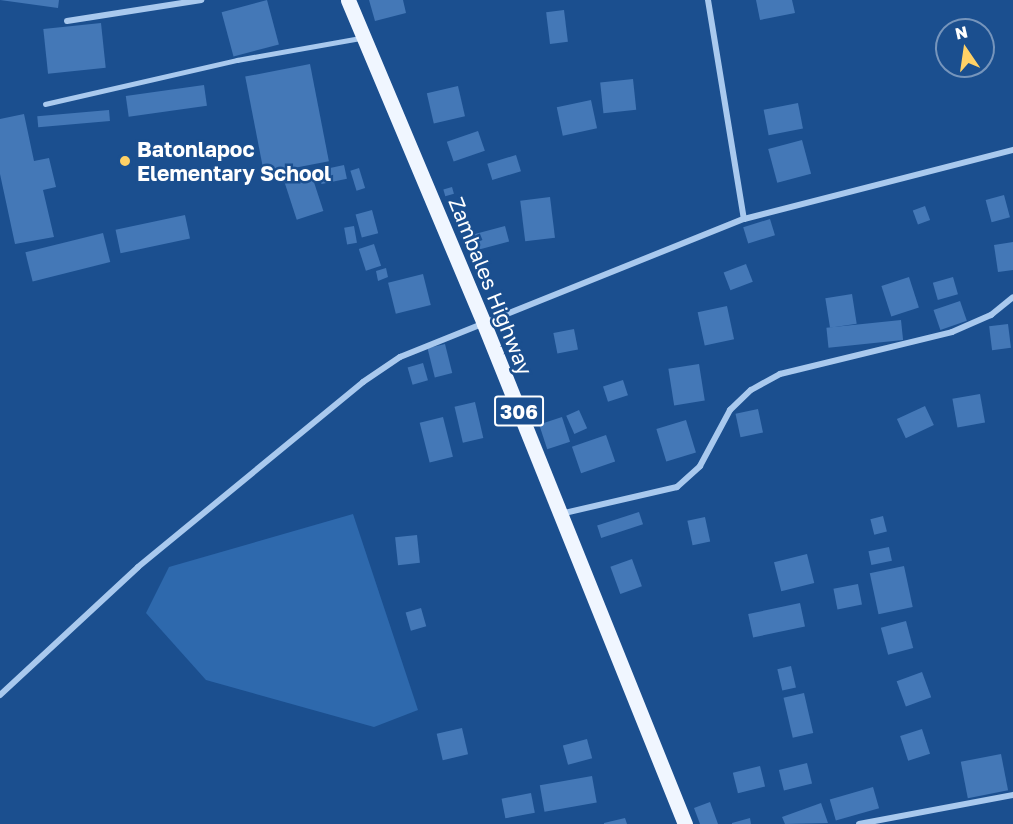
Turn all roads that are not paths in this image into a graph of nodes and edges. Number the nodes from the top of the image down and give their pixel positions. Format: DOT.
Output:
graph roads {
  1 [pos="201,0"];
  2 [pos="348,0"];
  3 [pos="708,0"];
  4 [pos="67,21"];
  5 [pos="362,38"];
  6 [pos="45,104"];
  7 [pos="1013,150"];
  8 [pos="744,219"];
  9 [pos="1013,297"];
  10 [pos="484,324"];
  11 [pos="559,514"];
  12 [pos="0,695"];
  13 [pos="1013,795"];
  14 [pos="685,824"];
  15 [pos="859,824"];
  1 -- 4 [label="street"];
  2 -- 5 [label="main road, Zambales Highway / 306"];
  3 -- 8 [label="street"];
  5 -- 6 [label="lane"];
  5 -- 10 [label="main road, Zambales Highway / 306"];
  7 -- 8 [label="street"];
  8 -- 10 [label="street"];
  9 -- 11 [label="street"];
  10 -- 11 [label="main road, Zambales Highway / 306"];
  10 -- 12 [label="street"];
  11 -- 14 [label="main road, Zambales Highway / 306"];
  13 -- 15 [label="street"];
}
